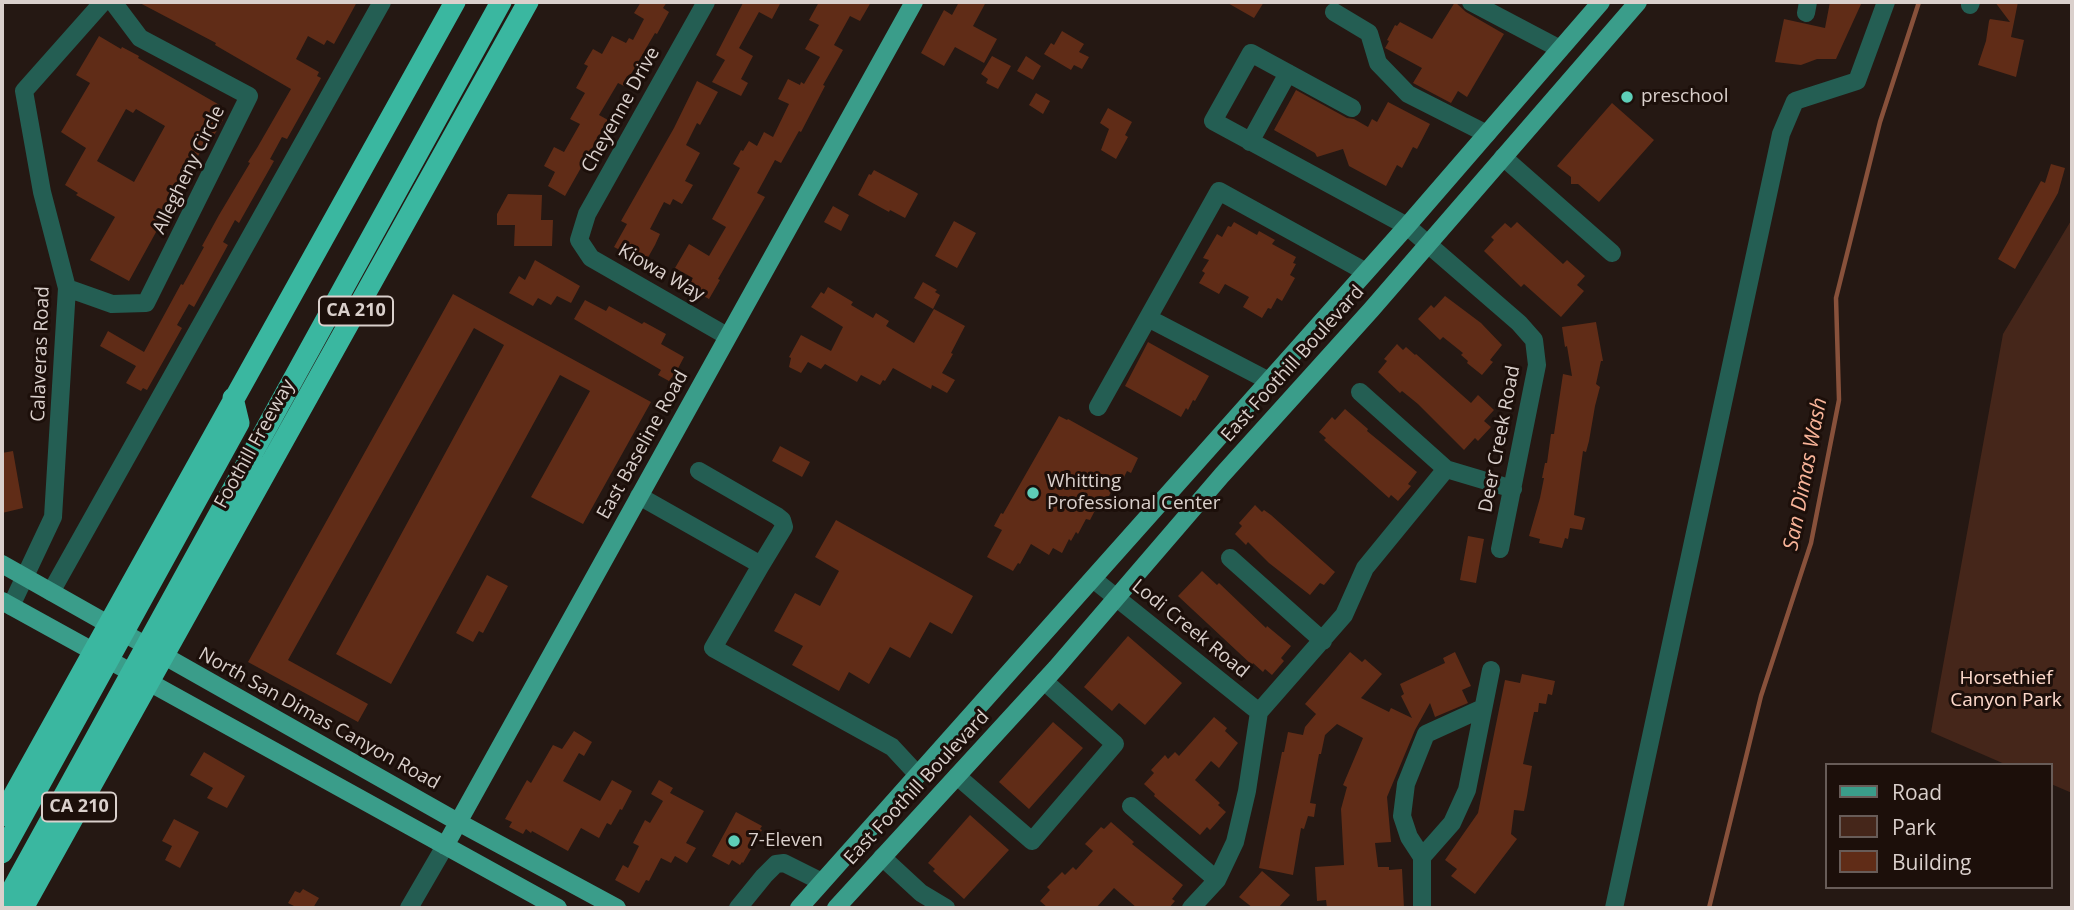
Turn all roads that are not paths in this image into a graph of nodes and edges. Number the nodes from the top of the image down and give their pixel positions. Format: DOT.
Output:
graph roads {
  1 [pos="103,2"];
  2 [pos="113,2"];
  3 [pos="382,2"];
  4 [pos="455,2"];
  5 [pos="501,2"];
  6 [pos="528,2"];
  7 [pos="706,2"];
  8 [pos="914,2"];
  9 [pos="1471,2"];
  10 [pos="1601,2"];
  11 [pos="1638,2"];
  12 [pos="1885,2"];
  13 [pos="1334,12"];
  14 [pos="1560,49"];
  15 [pos="1288,73"];
  16 [pos="1352,108"];
  17 [pos="1487,134"];
  18 [pos="1250,142"];
  19 [pos="1503,157"];
  20 [pos="1407,226"];
  21 [pos="579,240"];
  22 [pos="1428,243"];
  23 [pos="1612,253"];
  24 [pos="1366,272"];
  25 [pos="67,288"];
  26 [pos="1148,318"];
  27 [pos="727,336"];
  28 [pos="1269,381"];
  29 [pos="1360,391"];
  30 [pos="1098,407"];
  31 [pos="1446,470"];
  32 [pos="699,471"];
  33 [pos="1513,489"];
  34 [pos="639,496"];
  35 [pos="1500,549"];
  36 [pos="1230,558"];
  37 [pos="2,565"];
  38 [pos="761,565"];
  39 [pos="25,577"];
  40 [pos="1093,579"];
  41 [pos="51,592"];
  42 [pos="1118,598"];
  43 [pos="6,604"];
  44 [pos="175,615"];
  45 [pos="1322,641"];
  46 [pos="1491,670"];
  47 [pos="1044,681"];
  48 [pos="80,694"];
  49 [pos="1483,708"];
  50 [pos="1259,712"];
  51 [pos="918,775"];
  52 [pos="957,776"];
  53 [pos="1131,806"];
  54 [pos="2,816"];
  55 [pos="458,822"];
  56 [pos="445,846"];
  57 [pos="2,853"];
  58 [pos="882,857"];
  59 [pos="1422,857"];
  60 [pos="1217,880"];
  61 [pos="822,882"];
  62 [pos="15,903"];
  63 [pos="408,908"];
  64 [pos="558,908"];
  65 [pos="617,908"];
  66 [pos="738,908"];
  67 [pos="799,908"];
  68 [pos="836,908"];
  69 [pos="946,908"];
  70 [pos="1191,908"];
  71 [pos="1422,908"];
  72 [pos="1614,908"];
  1 -- 25 [label="street, Calaveras Road"];
  2 -- 25 [label="street, Allegheny Circle"];
  3 -- 41 [label="street"];
  4 -- 48 [label="highway, CA 210"];
  5 -- 44 [label="highway"];
  6 -- 44 [label="highway, Foothill Freeway / CA 210"];
  7 -- 21 [label="street, Cheyenne Drive"];
  8 -- 27 [label="main road, East Baseline Road"];
  9 -- 14 [label="street"];
  10 -- 14 [label="main road, East Foothill Boulevard"];
  11 -- 19 [label="main road, East Foothill Boulevard"];
  12 -- 72 [label="street"];
  13 -- 17 [label="street"];
  14 -- 17 [label="main road, East Foothill Boulevard"];
  15 -- 16 [label="street"];
  15 -- 18 [label="street"];
  15 -- 18 [label="street, Deer Creek Road"];
  17 -- 20 [label="main road, East Foothill Boulevard"];
  18 -- 20 [label="street, Deer Creek Road"];
  19 -- 22 [label="main road, East Foothill Boulevard"];
  19 -- 23 [label="street"];
  20 -- 22 [label="street, Deer Creek Road"];
  20 -- 24 [label="main road, East Foothill Boulevard"];
  21 -- 27 [label="street, Kiowa Way"];
  22 -- 33 [label="street, Deer Creek Road"];
  22 -- 42 [label="main road, East Foothill Boulevard"];
  24 -- 26 [label="street"];
  24 -- 28 [label="main road, East Foothill Boulevard"];
  25 -- 39 [label="street, Calaveras Road"];
  26 -- 28 [label="street"];
  26 -- 30 [label="street"];
  27 -- 34 [label="main road, East Baseline Road"];
  28 -- 40 [label="main road, East Foothill Boulevard"];
  29 -- 31 [label="street"];
  31 -- 33 [label="street"];
  31 -- 45 [label="street"];
  32 -- 38 [label="street"];
  33 -- 35 [label="street, Deer Creek Road"];
  34 -- 38 [label="street"];
  34 -- 55 [label="main road, East Baseline Road"];
  36 -- 45 [label="street"];
  37 -- 39 [label="main road, North San Dimas Canyon Road"];
  38 -- 51 [label="street"];
  39 -- 41 [label="main road, North San Dimas Canyon Road"];
  39 -- 43 [label="street, Calaveras Road"];
  40 -- 42 [label="street, Lodi Creek Road"];
  40 -- 51 [label="main road, East Foothill Boulevard"];
  41 -- 55 [label="main road, North San Dimas Canyon Road"];
  42 -- 47 [label="main road, East Foothill Boulevard"];
  42 -- 50 [label="street, Lodi Creek Road"];
  43 -- 56 [label="main road"];
  44 -- 62 [label="highway, Foothill Freeway / CA 210"];
  45 -- 50 [label="street"];
  46 -- 49 [label="street"];
  47 -- 52 [label="main road, East Foothill Boulevard"];
  47 -- 52 [label="street"];
  48 -- 54 [label="highway, CA 210"];
  48 -- 57 [label="highway"];
  49 -- 59 [label="street"];
  49 -- 59 [label="street"];
  50 -- 60 [label="street"];
  51 -- 61 [label="main road, East Foothill Boulevard"];
  52 -- 58 [label="main road, East Foothill Boulevard"];
  53 -- 60 [label="street"];
  55 -- 56 [label="main road, East Baseline Road"];
  55 -- 65 [label="main road, North San Dimas Canyon Road"];
  56 -- 63 [label="street, East Baseline Road"];
  56 -- 64 [label="main road"];
  58 -- 68 [label="main road, East Foothill Boulevard"];
  58 -- 69 [label="street"];
  59 -- 71 [label="street"];
  60 -- 70 [label="street"];
  61 -- 66 [label="street"];
  61 -- 67 [label="main road, East Foothill Boulevard"];
}
